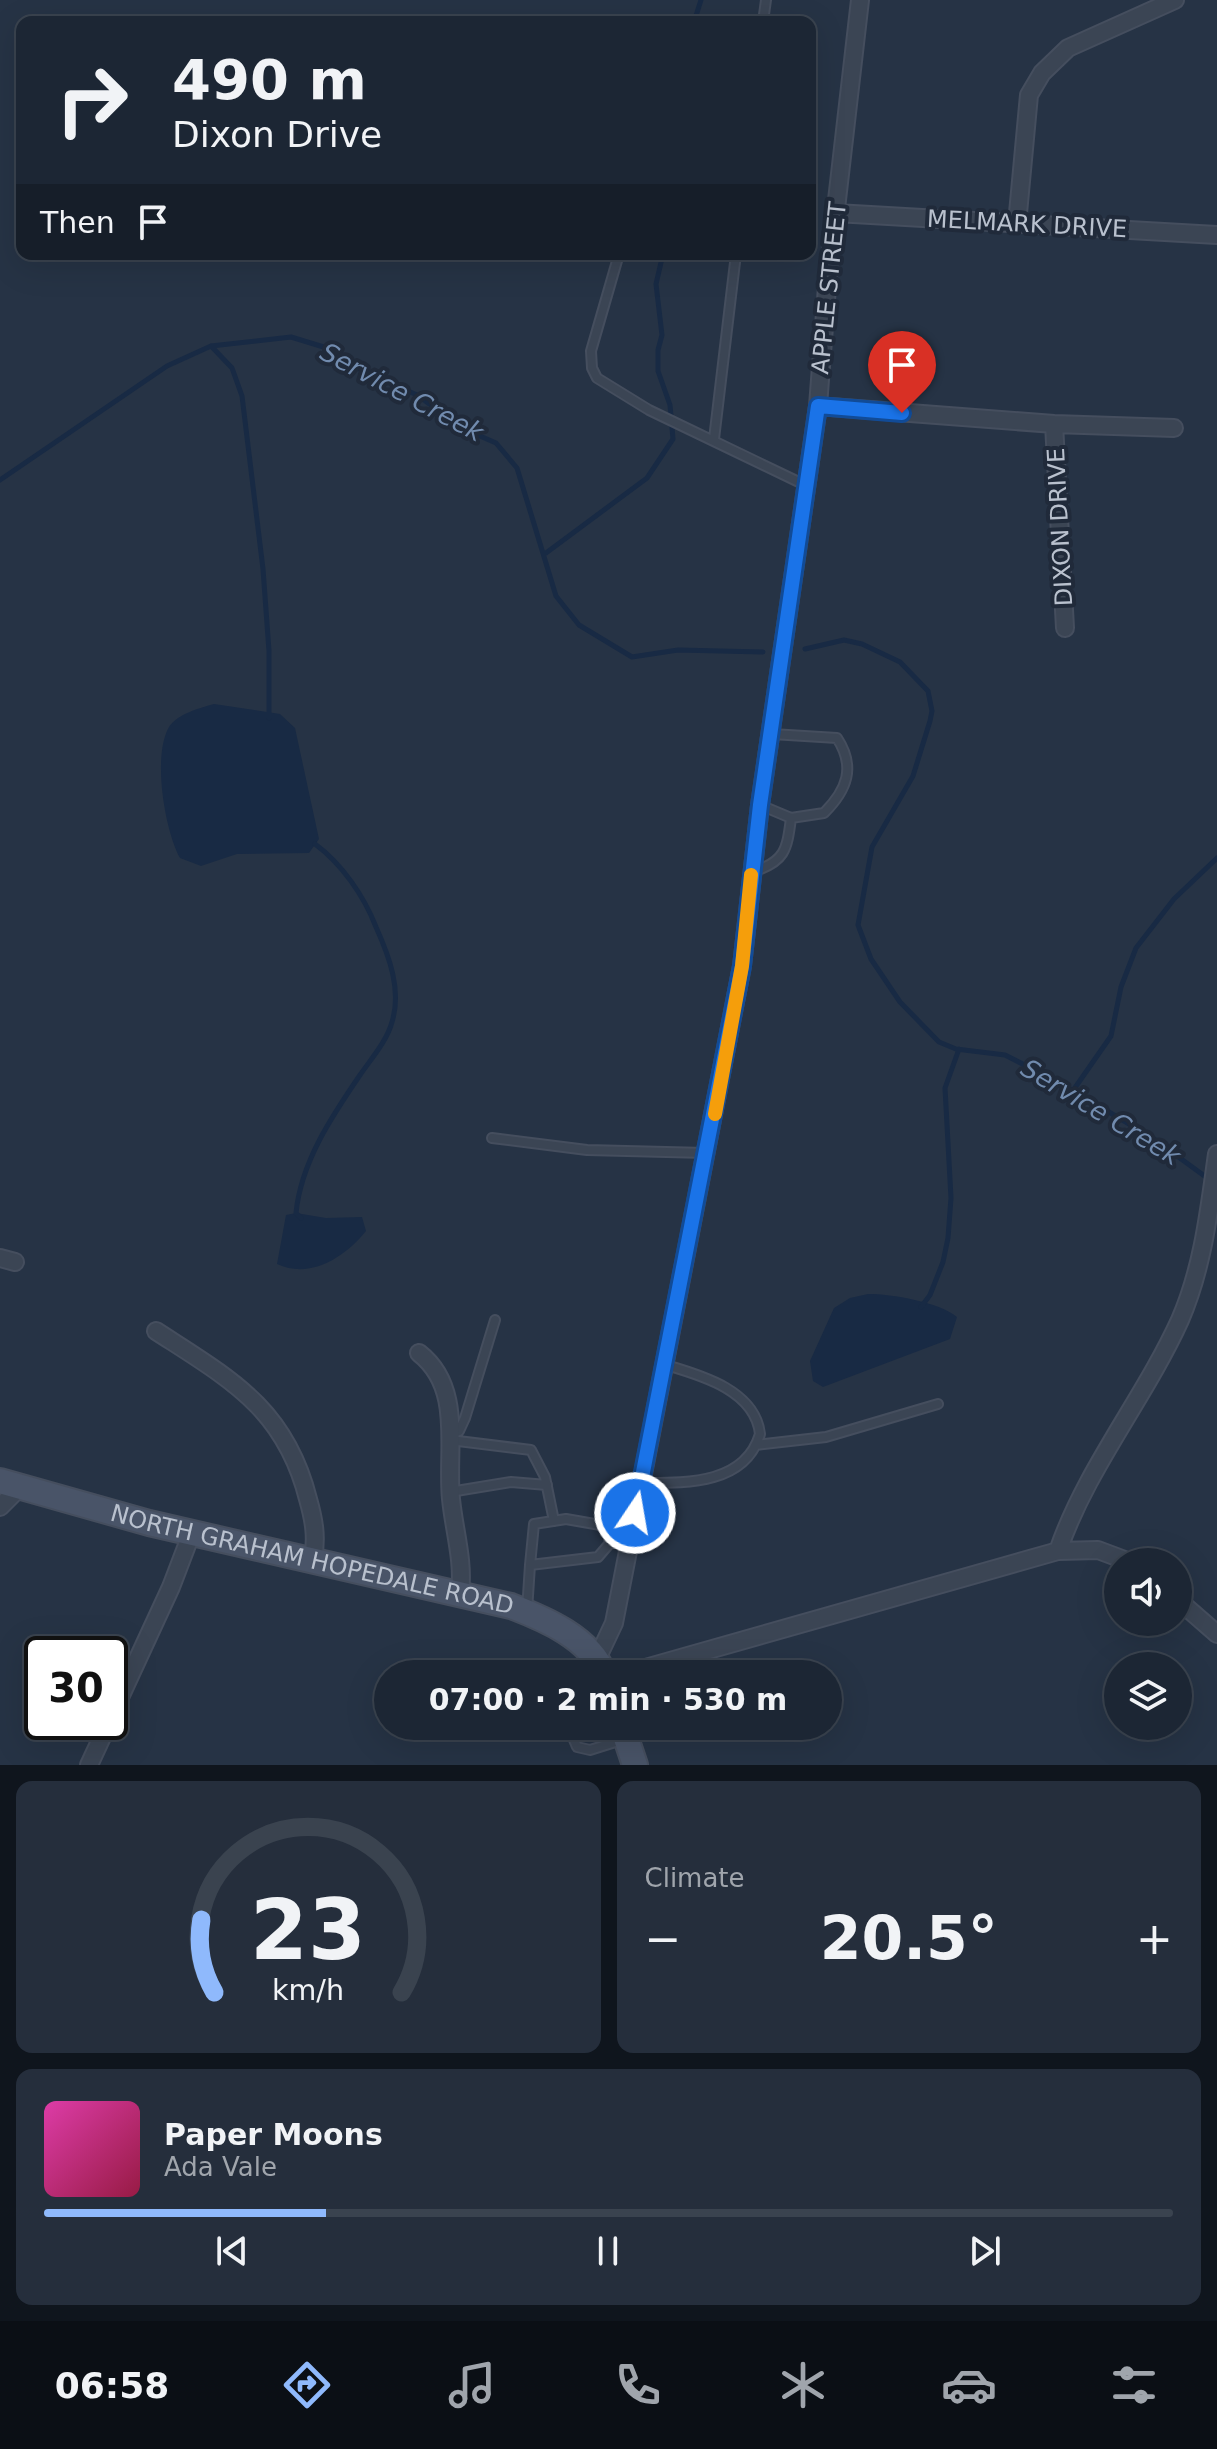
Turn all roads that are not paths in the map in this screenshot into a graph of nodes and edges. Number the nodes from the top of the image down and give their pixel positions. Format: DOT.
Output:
graph roads {
  1 [pos="860,0"];
  2 [pos="1175,0"];
  3 [pos="836,213"];
  4 [pos="1017,224"];
  5 [pos="1217,235"];
  6 [pos="617,260"];
  7 [pos="735,260"];
  8 [pos="818,406"];
  9 [pos="1054,424"];
  10 [pos="1174,428"];
  11 [pos="714,439"];
  12 [pos="805,485"];
  13 [pos="1065,628"];
  14 [pos="772,734"];
  15 [pos="760,805"];
  16 [pos="791,818"];
  17 [pos="751,872"];
  18 [pos="492,1138"];
  19 [pos="707,1153"];
  20 [pos="1217,1154"];
  21 [pos="495,1320"];
  22 [pos="156,1331"];
  23 [pos="419,1353"];
  24 [pos="666,1365"];
  25 [pos="938,1404"];
  26 [pos="450,1437"];
  27 [pos="756,1445"];
  28 [pos="641,1483"];
  29 [pos="10,1484"];
  30 [pos="547,1485"];
  31 [pos="450,1492"];
  32 [pos="0,1507"];
  33 [pos="554,1521"];
  34 [pos="192,1532"];
  35 [pos="610,1543"];
  36 [pos="629,1543"];
  37 [pos="1058,1551"];
  38 [pos="1104,1552"];
  39 [pos="313,1559"];
  40 [pos="530,1565"];
  41 [pos="460,1592"];
  42 [pos="526,1612"];
  43 [pos="1192,1612"];
  44 [pos="1217,1634"];
  45 [pos="586,1660"];
  46 [pos="597,1660"];
  47 [pos="673,1660"];
  48 [pos="128,1679"];
  49 [pos="100,1740"];
  50 [pos="574,1740"];
  51 [pos="609,1740"];
  52 [pos="627,1740"];
  53 [pos="89,1765"];
  54 [pos="635,1765"];
  1 -- 3 [label="street, APPLE STREET"];
  2 -- 4 [label="street"];
  3 -- 4 [label="street, MELMARK DRIVE"];
  3 -- 8 [label="street, APPLE STREET"];
  4 -- 5 [label="street, MELMARK DRIVE"];
  6 -- 11 [label="lane"];
  7 -- 11 [label="lane"];
  8 -- 9 [label="street, DIXON DRIVE"];
  8 -- 12 [label="street, APPLE STREET"];
  9 -- 10 [label="street"];
  9 -- 13 [label="street, DIXON DRIVE"];
  11 -- 12 [label="lane"];
  12 -- 14 [label="street, APPLE STREET"];
  14 -- 15 [label="street, APPLE STREET"];
  14 -- 16 [label="lane"];
  15 -- 16 [label="lane"];
  15 -- 17 [label="street, APPLE STREET"];
  16 -- 17 [label="lane"];
  17 -- 19 [label="street, APPLE STREET"];
  18 -- 19 [label="lane"];
  19 -- 24 [label="street, APPLE STREET"];
  20 -- 37 [label="street"];
  21 -- 26 [label="lane"];
  22 -- 39 [label="street"];
  23 -- 26 [label="street"];
  24 -- 27 [label="lane"];
  24 -- 28 [label="street, APPLE STREET"];
  25 -- 27 [label="lane"];
  26 -- 30 [label="lane"];
  26 -- 31 [label="street"];
  27 -- 28 [label="lane"];
  28 -- 36 [label="street, APPLE STREET"];
  29 -- 32 [label="street"];
  29 -- 34 [label="street, NORTH GRAHAM HOPEDALE ROAD"];
  30 -- 31 [label="lane"];
  30 -- 33 [label="lane"];
  31 -- 41 [label="street"];
  33 -- 35 [label="lane"];
  33 -- 40 [label="lane"];
  34 -- 39 [label="street, NORTH GRAHAM HOPEDALE ROAD"];
  34 -- 48 [label="street"];
  35 -- 36 [label="lane"];
  35 -- 40 [label="lane"];
  36 -- 46 [label="street, APPLE STREET"];
  37 -- 38 [label="street"];
  37 -- 47 [label="street"];
  39 -- 41 [label="street, NORTH GRAHAM HOPEDALE ROAD"];
  40 -- 42 [label="lane"];
  41 -- 42 [label="street, NORTH GRAHAM HOPEDALE ROAD"];
  42 -- 45 [label="street, NORTH GRAHAM HOPEDALE ROAD"];
  43 -- 44 [label="street"];
  49 -- 53 [label="street"];
  50 -- 51 [label="lane"];
  52 -- 54 [label="street"];
}
